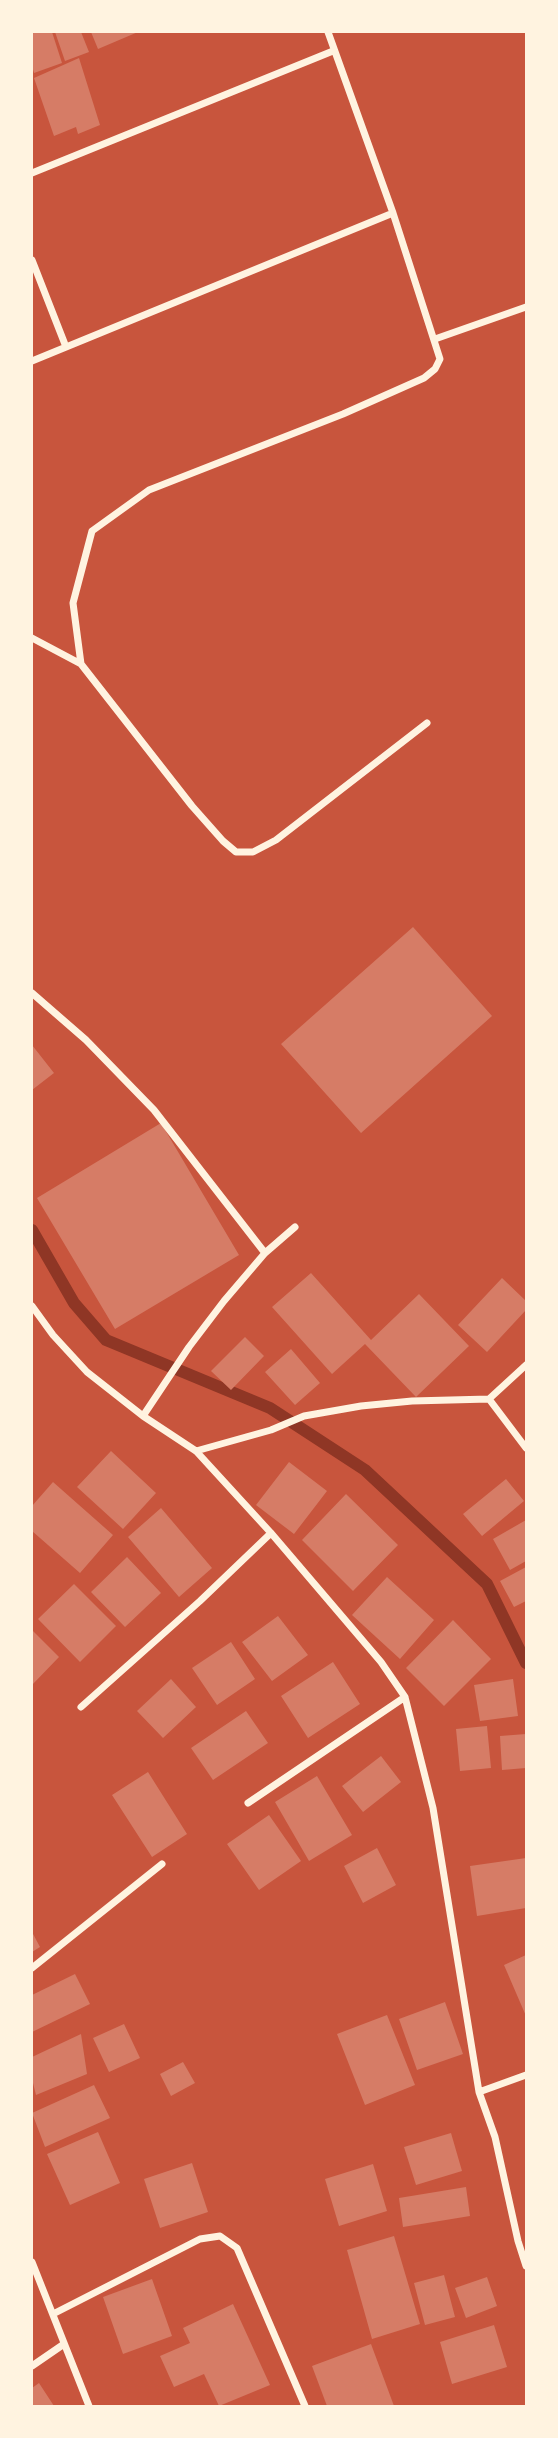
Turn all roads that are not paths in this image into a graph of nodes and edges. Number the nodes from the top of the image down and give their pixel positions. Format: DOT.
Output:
graph roads {
  1 [pos="328,32"];
  2 [pos="333,51"];
  3 [pos="32,173"];
  4 [pos="393,213"];
  5 [pos="32,260"];
  6 [pos="527,307"];
  7 [pos="435,339"];
  8 [pos="66,347"];
  9 [pos="32,361"];
  10 [pos="32,638"];
  11 [pos="81,664"];
  12 [pos="427,723"];
  13 [pos="32,993"];
  14 [pos="295,1227"];
  15 [pos="265,1253"];
  16 [pos="32,1306"];
  17 [pos="527,1365"];
  18 [pos="489,1399"];
  19 [pos="144,1416"];
  20 [pos="527,1448"];
  21 [pos="196,1451"];
  22 [pos="271,1533"];
  23 [pos="405,1697"];
  24 [pos="81,1707"];
  25 [pos="248,1803"];
  26 [pos="162,1864"];
  27 [pos="32,1968"];
  28 [pos="527,2075"];
  29 [pos="479,2092"];
  30 [pos="32,2262"];
  31 [pos="527,2266"];
  32 [pos="53,2314"];
  33 [pos="64,2344"];
  34 [pos="32,2366"];
  35 [pos="89,2406"];
  36 [pos="305,2406"];
  1 -- 2 [label="street"];
  2 -- 3 [label="street"];
  2 -- 4 [label="street"];
  4 -- 7 [label="street"];
  4 -- 8 [label="street"];
  5 -- 8 [label="street"];
  6 -- 7 [label="street"];
  7 -- 11 [label="street"];
  8 -- 9 [label="street"];
  10 -- 11 [label="street"];
  11 -- 12 [label="street"];
  13 -- 15 [label="street"];
  14 -- 15 [label="street"];
  15 -- 19 [label="street"];
  16 -- 19 [label="street"];
  17 -- 18 [label="street"];
  18 -- 20 [label="street"];
  18 -- 21 [label="street"];
  19 -- 21 [label="street"];
  21 -- 22 [label="street"];
  22 -- 23 [label="street"];
  22 -- 24 [label="street"];
  23 -- 25 [label="street"];
  23 -- 29 [label="street"];
  26 -- 27 [label="street"];
  28 -- 29 [label="street"];
  29 -- 31 [label="street"];
  30 -- 32 [label="street"];
  32 -- 33 [label="street"];
  32 -- 36 [label="street"];
  33 -- 34 [label="street"];
  33 -- 35 [label="street"];
}
